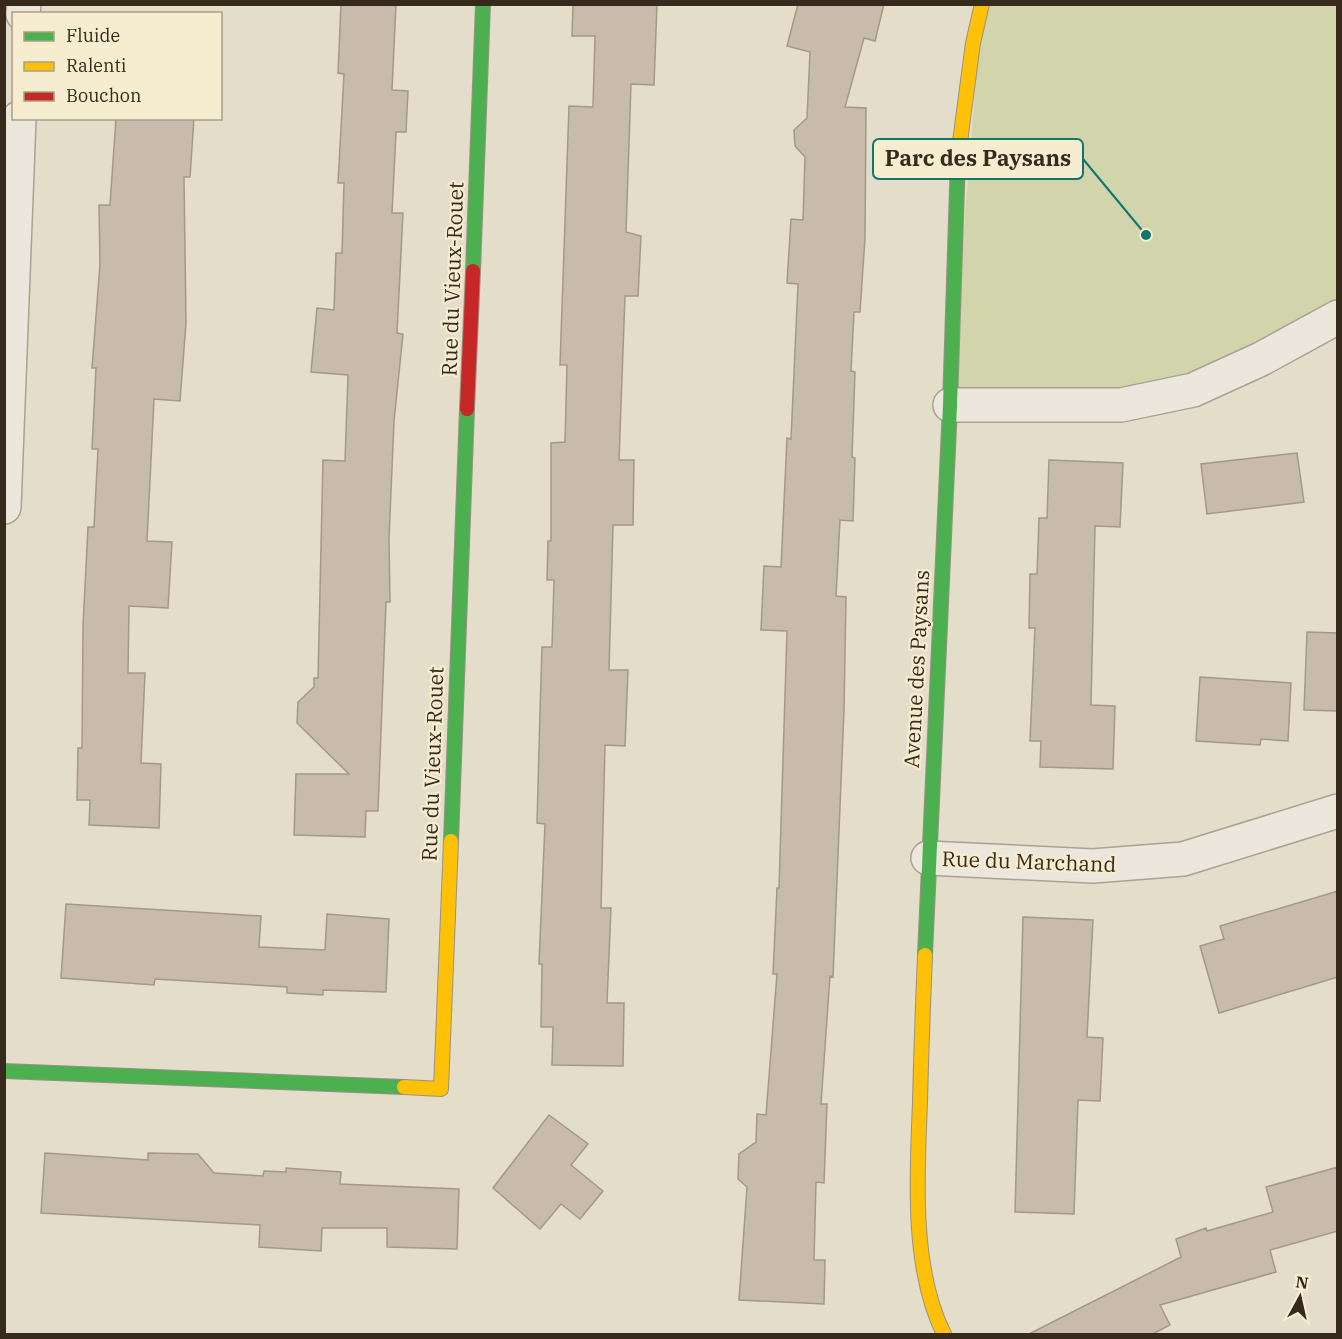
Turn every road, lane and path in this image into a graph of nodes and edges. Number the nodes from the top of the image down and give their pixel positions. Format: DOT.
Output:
graph roads {
  1 [pos="483,4"];
  2 [pos="982,4"];
  3 [pos="19,120"];
  4 [pos="1338,317"];
  5 [pos="950,405"];
  6 [pos="4,507"];
  7 [pos="1338,811"];
  8 [pos="928,858"];
  9 [pos="4,1071"];
  10 [pos="944,1335"];
  1 -- 9 [label="street, Rue du Vieux-Rouet"];
  2 -- 5 [label="street, Avenue des Paysans"];
  3 -- 6 [label="street"];
  4 -- 5 [label="street"];
  5 -- 8 [label="street, Avenue des Paysans"];
  7 -- 8 [label="street, Rue du Marchand"];
  8 -- 10 [label="street, Avenue des Paysans"];
}
